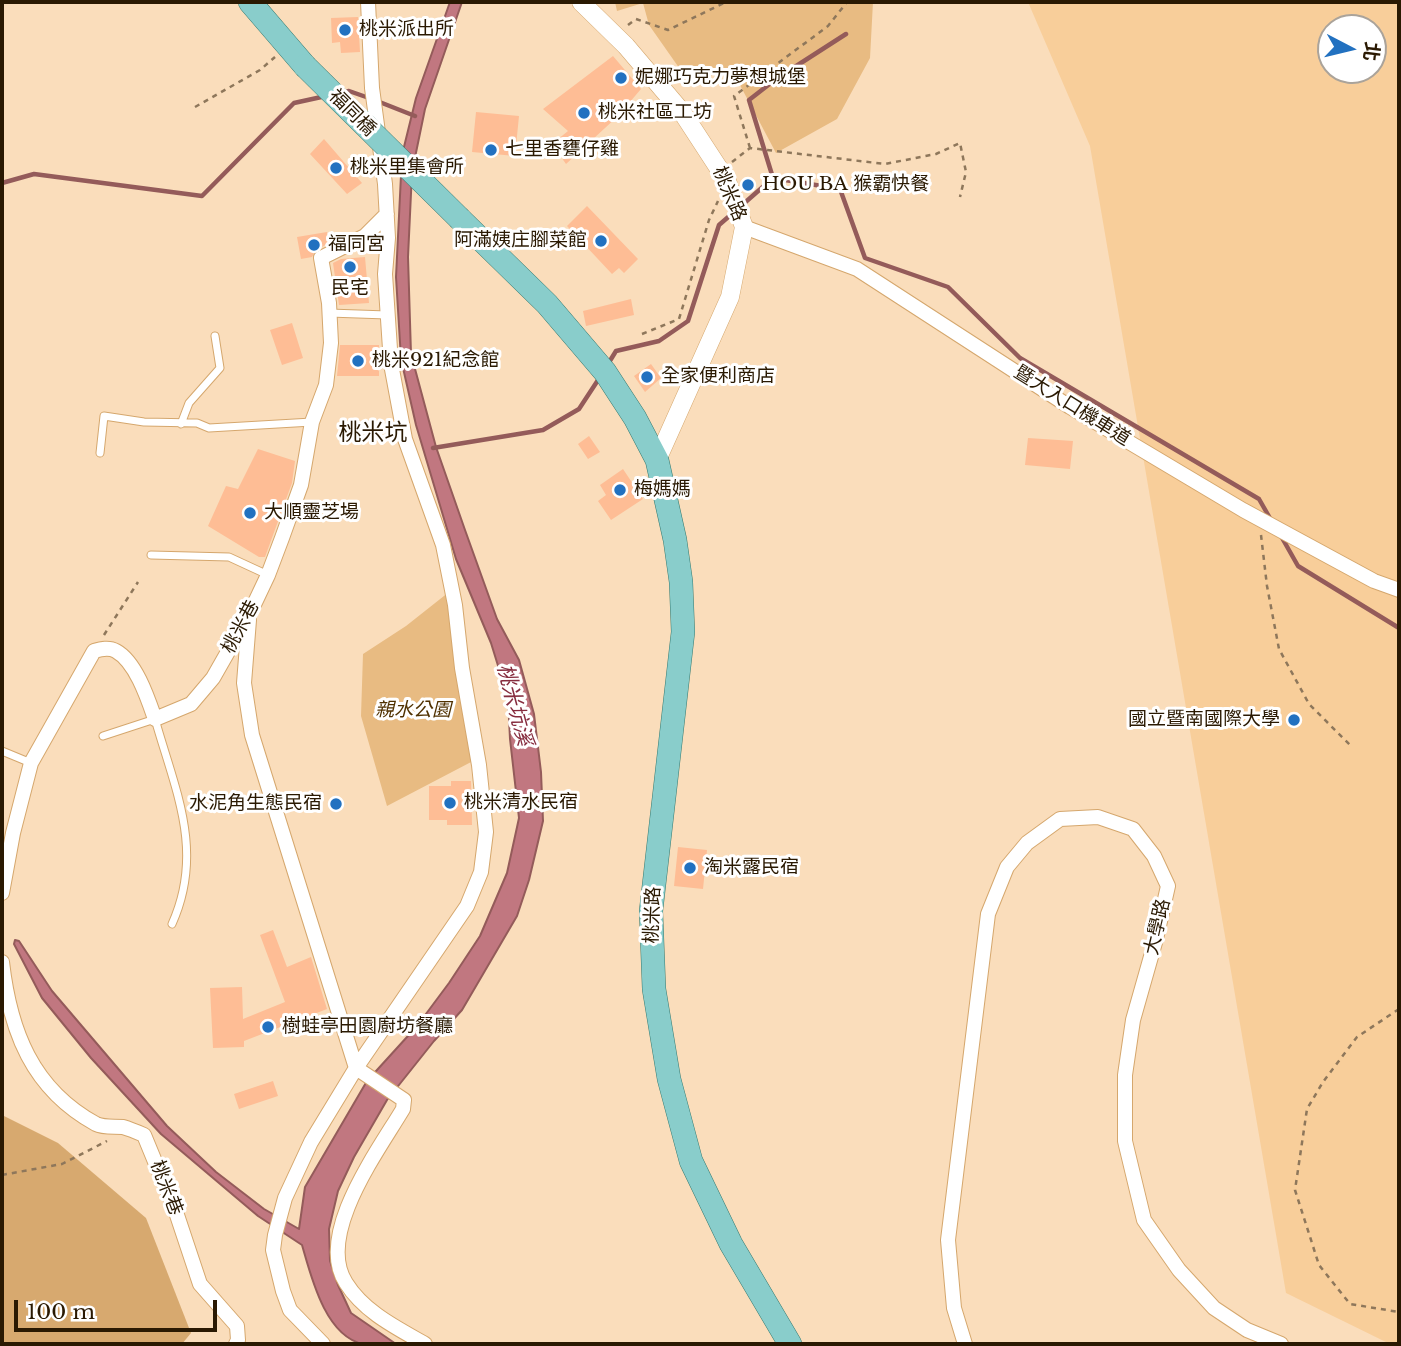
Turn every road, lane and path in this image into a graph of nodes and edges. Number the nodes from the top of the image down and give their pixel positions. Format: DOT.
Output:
graph roads {
  1 [pos="250,2"];
  2 [pos="368,2"];
  3 [pos="581,2"];
  4 [pos="726,2"];
  5 [pos="847,2"];
  6 [pos="615,35"];
  7 [pos="287,45"];
  8 [pos="195,107"];
  9 [pos="750,148"];
  10 [pos="724,175"];
  11 [pos="960,197"];
  12 [pos="387,214"];
  13 [pos="460,219"];
  14 [pos="744,227"];
  15 [pos="329,313"];
  16 [pos="387,315"];
  17 [pos="642,334"];
  18 [pos="215,335"];
  19 [pos="312,422"];
  20 [pos="181,424"];
  21 [pos="100,453"];
  22 [pos="657,460"];
  23 [pos="1259,519"];
  24 [pos="151,555"];
  25 [pos="268,575"];
  26 [pos="138,582"];
  27 [pos="1399,590"];
  28 [pos="250,613"];
  29 [pos="94,651"];
  30 [pos="155,719"];
  31 [pos="103,736"];
  32 [pos="1351,746"];
  33 [pos="2,751"];
  34 [pos="31,763"];
  35 [pos="2,893"];
  36 [pos="172,924"];
  37 [pos="2,962"];
  38 [pos="1399,1009"];
  39 [pos="361,1070"];
  40 [pos="123,1127"];
  41 [pos="2,1175"];
  42 [pos="1399,1312"];
  43 [pos="236,1344"];
  44 [pos="323,1344"];
  45 [pos="425,1344"];
  46 [pos="790,1344"];
  47 [pos="965,1344"];
  48 [pos="1281,1344"];
  1 -- 7 [label="main road"];
  2 -- 12 [label="street"];
  3 -- 6 [label="street, 桃米路"];
  4 -- 6 [label="path"];
  5 -- 9 [label="path"];
  6 -- 10 [label="street, 桃米路"];
  7 -- 8 [label="path"];
  7 -- 13 [label="main road, 福同橋, bridge"];
  9 -- 10 [label="path"];
  9 -- 11 [label="path"];
  10 -- 14 [label="street, 桃米路"];
  10 -- 17 [label="path"];
  12 -- 15 [label="street, 桃米巷"];
  12 -- 16 [label="street"];
  13 -- 22 [label="main road, 桃米路"];
  14 -- 22 [label="street, 桃米路"];
  14 -- 23 [label="street, 暨大入口機車道"];
  15 -- 16 [label="lane"];
  15 -- 19 [label="street, 桃米巷"];
  16 -- 39 [label="street"];
  18 -- 20 [label="lane"];
  19 -- 20 [label="lane"];
  19 -- 25 [label="street, 桃米巷"];
  20 -- 21 [label="lane"];
  22 -- 46 [label="main road, 桃米路"];
  23 -- 27 [label="street, 暨大入口機車道"];
  23 -- 32 [label="path"];
  24 -- 25 [label="lane"];
  25 -- 28 [label="street, 桃米巷"];
  26 -- 29 [label="path"];
  28 -- 30 [label="street, 桃米巷"];
  28 -- 39 [label="street"];
  29 -- 30 [label="street"];
  29 -- 34 [label="street"];
  30 -- 31 [label="lane"];
  30 -- 36 [label="lane"];
  33 -- 34 [label="lane"];
  34 -- 35 [label="street"];
  37 -- 40 [label="street, 桃米巷"];
  38 -- 42 [label="path"];
  39 -- 44 [label="street"];
  39 -- 45 [label="street"];
  40 -- 41 [label="path"];
  40 -- 43 [label="street, 桃米巷"];
  47 -- 48 [label="street, 大學路"];
}
